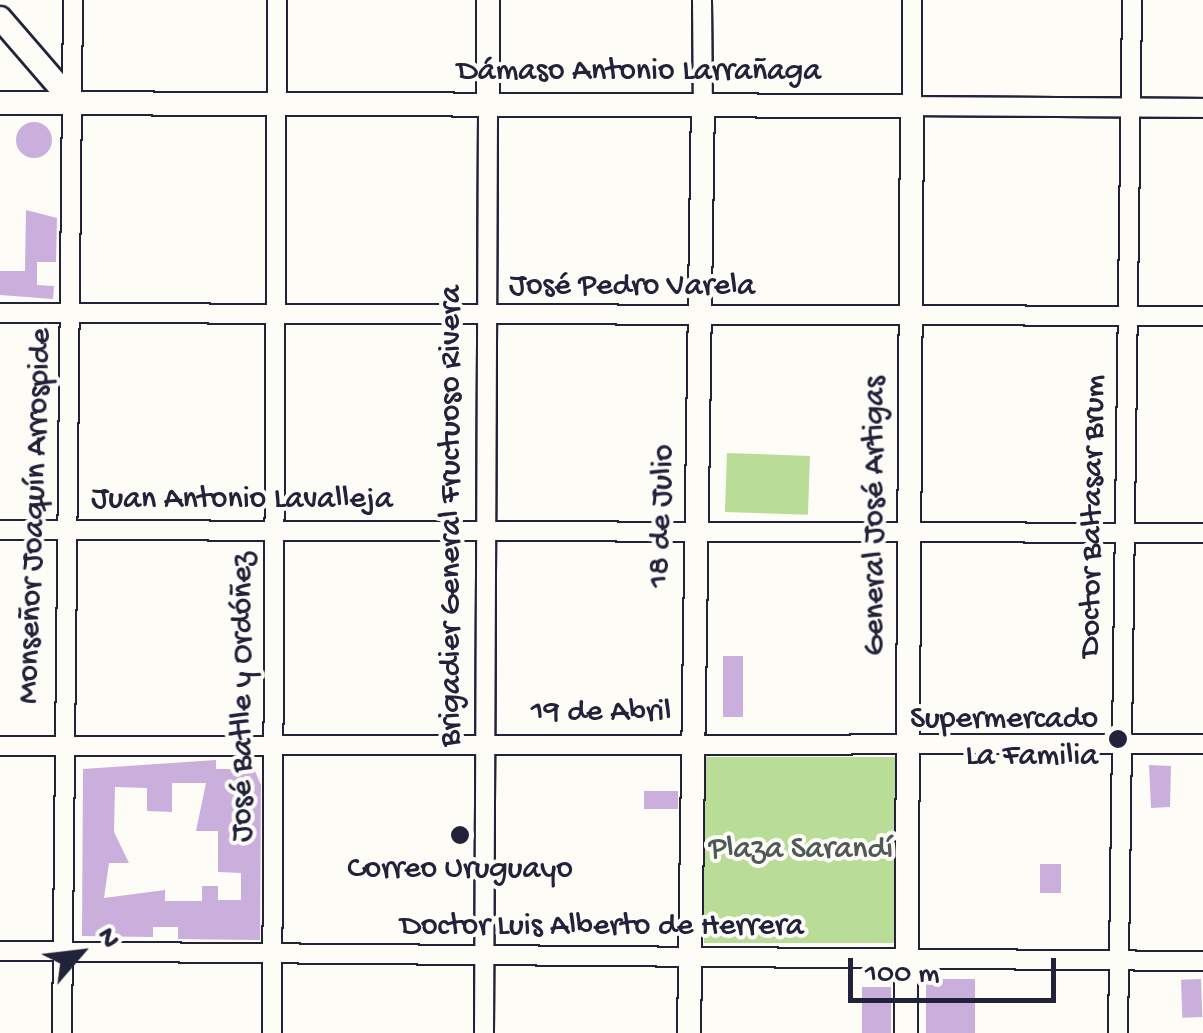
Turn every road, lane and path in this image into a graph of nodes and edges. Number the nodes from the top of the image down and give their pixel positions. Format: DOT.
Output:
graph roads {
  1 [pos="72,0"];
  2 [pos="277,0"];
  3 [pos="488,0"];
  4 [pos="702,0"];
  5 [pos="912,0"];
  6 [pos="1132,0"];
  7 [pos="0,18"];
  8 [pos="0,103"];
  9 [pos="277,104"];
  10 [pos="488,104"];
  11 [pos="76,105"];
  12 [pos="703,105"];
  13 [pos="912,106"];
  14 [pos="1131,107"];
  15 [pos="1203,108"];
  16 [pos="0,312"];
  17 [pos="276,314"];
  18 [pos="72,315"];
  19 [pos="486,316"];
  20 [pos="1129,316"];
  21 [pos="1203,316"];
  22 [pos="909,317"];
  23 [pos="701,319"];
  24 [pos="0,530"];
  25 [pos="61,530"];
  26 [pos="274,530"];
  27 [pos="695,530"];
  28 [pos="908,530"];
  29 [pos="485,531"];
  30 [pos="1122,533"];
  31 [pos="1203,533"];
  32 [pos="908,741"];
  33 [pos="688,743"];
  34 [pos="483,744"];
  35 [pos="1120,744"];
  36 [pos="1203,744"];
  37 [pos="0,746"];
  38 [pos="65,747"];
  39 [pos="273,747"];
  40 [pos="0,951"];
  41 [pos="64,954"];
  42 [pos="483,954"];
  43 [pos="274,958"];
  44 [pos="689,958"];
  45 [pos="906,958"];
  46 [pos="1203,961"];
  47 [pos="1119,962"];
  48 [pos="62,1033"];
  49 [pos="272,1033"];
  50 [pos="484,1033"];
  51 [pos="689,1033"];
  52 [pos="906,1033"];
  53 [pos="1118,1033"];
  1 -- 11 [label="street, Monseñor Joaquín Arrospide"];
  2 -- 9 [label="street, José Batlle y Ordóñez"];
  3 -- 10 [label="street, Brigadier General Fructuoso Rivera"];
  4 -- 12 [label="street, 18 de Julio"];
  5 -- 13 [label="street, General José Artigas"];
  6 -- 14 [label="street, Doctor Baltasar Brum"];
  7 -- 11 [label="street"];
  8 -- 11 [label="street, Dámaso Antonio Larrañaga"];
  9 -- 10 [label="street, Dámaso Antonio Larrañaga"];
  9 -- 11 [label="street, Dámaso Antonio Larrañaga"];
  9 -- 17 [label="street, José Batlle y Ordóñez"];
  10 -- 12 [label="street, Dámaso Antonio Larrañaga"];
  10 -- 19 [label="street, Brigadier General Fructuoso Rivera"];
  11 -- 18 [label="street, Monseñor Joaquín Arrospide"];
  12 -- 13 [label="street, Dámaso Antonio Larrañaga"];
  12 -- 23 [label="street, 18 de Julio"];
  13 -- 14 [label="street, Dámaso Antonio Larrañaga"];
  13 -- 22 [label="street, General José Artigas"];
  14 -- 15 [label="street, Dámaso Antonio Larrañaga"];
  14 -- 20 [label="street, Doctor Baltasar Brum"];
  16 -- 18 [label="street, José Pedro Varela"];
  17 -- 18 [label="street, José Pedro Varela"];
  17 -- 19 [label="street, José Pedro Varela"];
  17 -- 26 [label="street, José Batlle y Ordóñez"];
  18 -- 25 [label="street, Monseñor Joaquín Arrospide"];
  19 -- 23 [label="street, José Pedro Varela"];
  19 -- 29 [label="street, Brigadier General Fructuoso Rivera"];
  20 -- 21 [label="street, José Pedro Varela"];
  20 -- 22 [label="street, José Pedro Varela"];
  20 -- 30 [label="street, Doctor Baltasar Brum"];
  22 -- 23 [label="street, José Pedro Varela"];
  22 -- 28 [label="street, General José Artigas"];
  23 -- 27 [label="street, 18 de Julio"];
  24 -- 25 [label="street, Juan Antonio Lavalleja"];
  25 -- 26 [label="street, Juan Antonio Lavalleja"];
  25 -- 38 [label="street, Monseñor Joaquín Arrospide"];
  26 -- 29 [label="street, Juan Antonio Lavalleja"];
  26 -- 39 [label="street, José Batlle y Ordóñez"];
  27 -- 28 [label="street, Juan Antonio Lavalleja"];
  27 -- 29 [label="street, Juan Antonio Lavalleja"];
  27 -- 33 [label="street, 18 de Julio"];
  28 -- 30 [label="street, Juan Antonio Lavalleja"];
  28 -- 32 [label="street, General José Artigas"];
  29 -- 34 [label="street, Brigadier General Fructuoso Rivera"];
  30 -- 31 [label="street, Juan Antonio Lavalleja"];
  30 -- 35 [label="street, Doctor Baltasar Brum"];
  32 -- 33 [label="street, 19 de Abril"];
  32 -- 35 [label="street, 19 de Abril"];
  32 -- 45 [label="street, General José Artigas"];
  33 -- 34 [label="street, 19 de Abril"];
  33 -- 44 [label="street, 18 de Julio"];
  34 -- 39 [label="street, 19 de Abril"];
  34 -- 42 [label="street, Brigadier General Fructuoso Rivera"];
  35 -- 36 [label="street, 19 de Abril"];
  35 -- 47 [label="street, Doctor Baltasar Brum"];
  37 -- 38 [label="street, 19 de Abril"];
  38 -- 39 [label="street, 19 de Abril"];
  38 -- 41 [label="street, Monseñor Joaquín Arrospide"];
  39 -- 43 [label="street, José Batlle y Ordóñez"];
  40 -- 41 [label="street, Doctor Luis Alberto de Herrera"];
  41 -- 43 [label="street, Doctor Luis Alberto de Herrera"];
  41 -- 48 [label="street, Monseñor Joaquín Arrospide"];
  42 -- 43 [label="street, Doctor Luis Alberto de Herrera"];
  42 -- 44 [label="street, Doctor Luis Alberto de Herrera"];
  42 -- 50 [label="street, Brigadier General Fructuoso Rivera"];
  43 -- 49 [label="street, José Batlle y Ordóñez"];
  44 -- 45 [label="street, Doctor Luis Alberto de Herrera"];
  44 -- 51 [label="street, 18 de Julio"];
  45 -- 47 [label="street, Doctor Luis Alberto de Herrera"];
  45 -- 52 [label="street, General José Artigas"];
  46 -- 47 [label="street, Doctor Luis Alberto de Herrera"];
  47 -- 53 [label="street, Doctor Baltasar Brum"];
}
